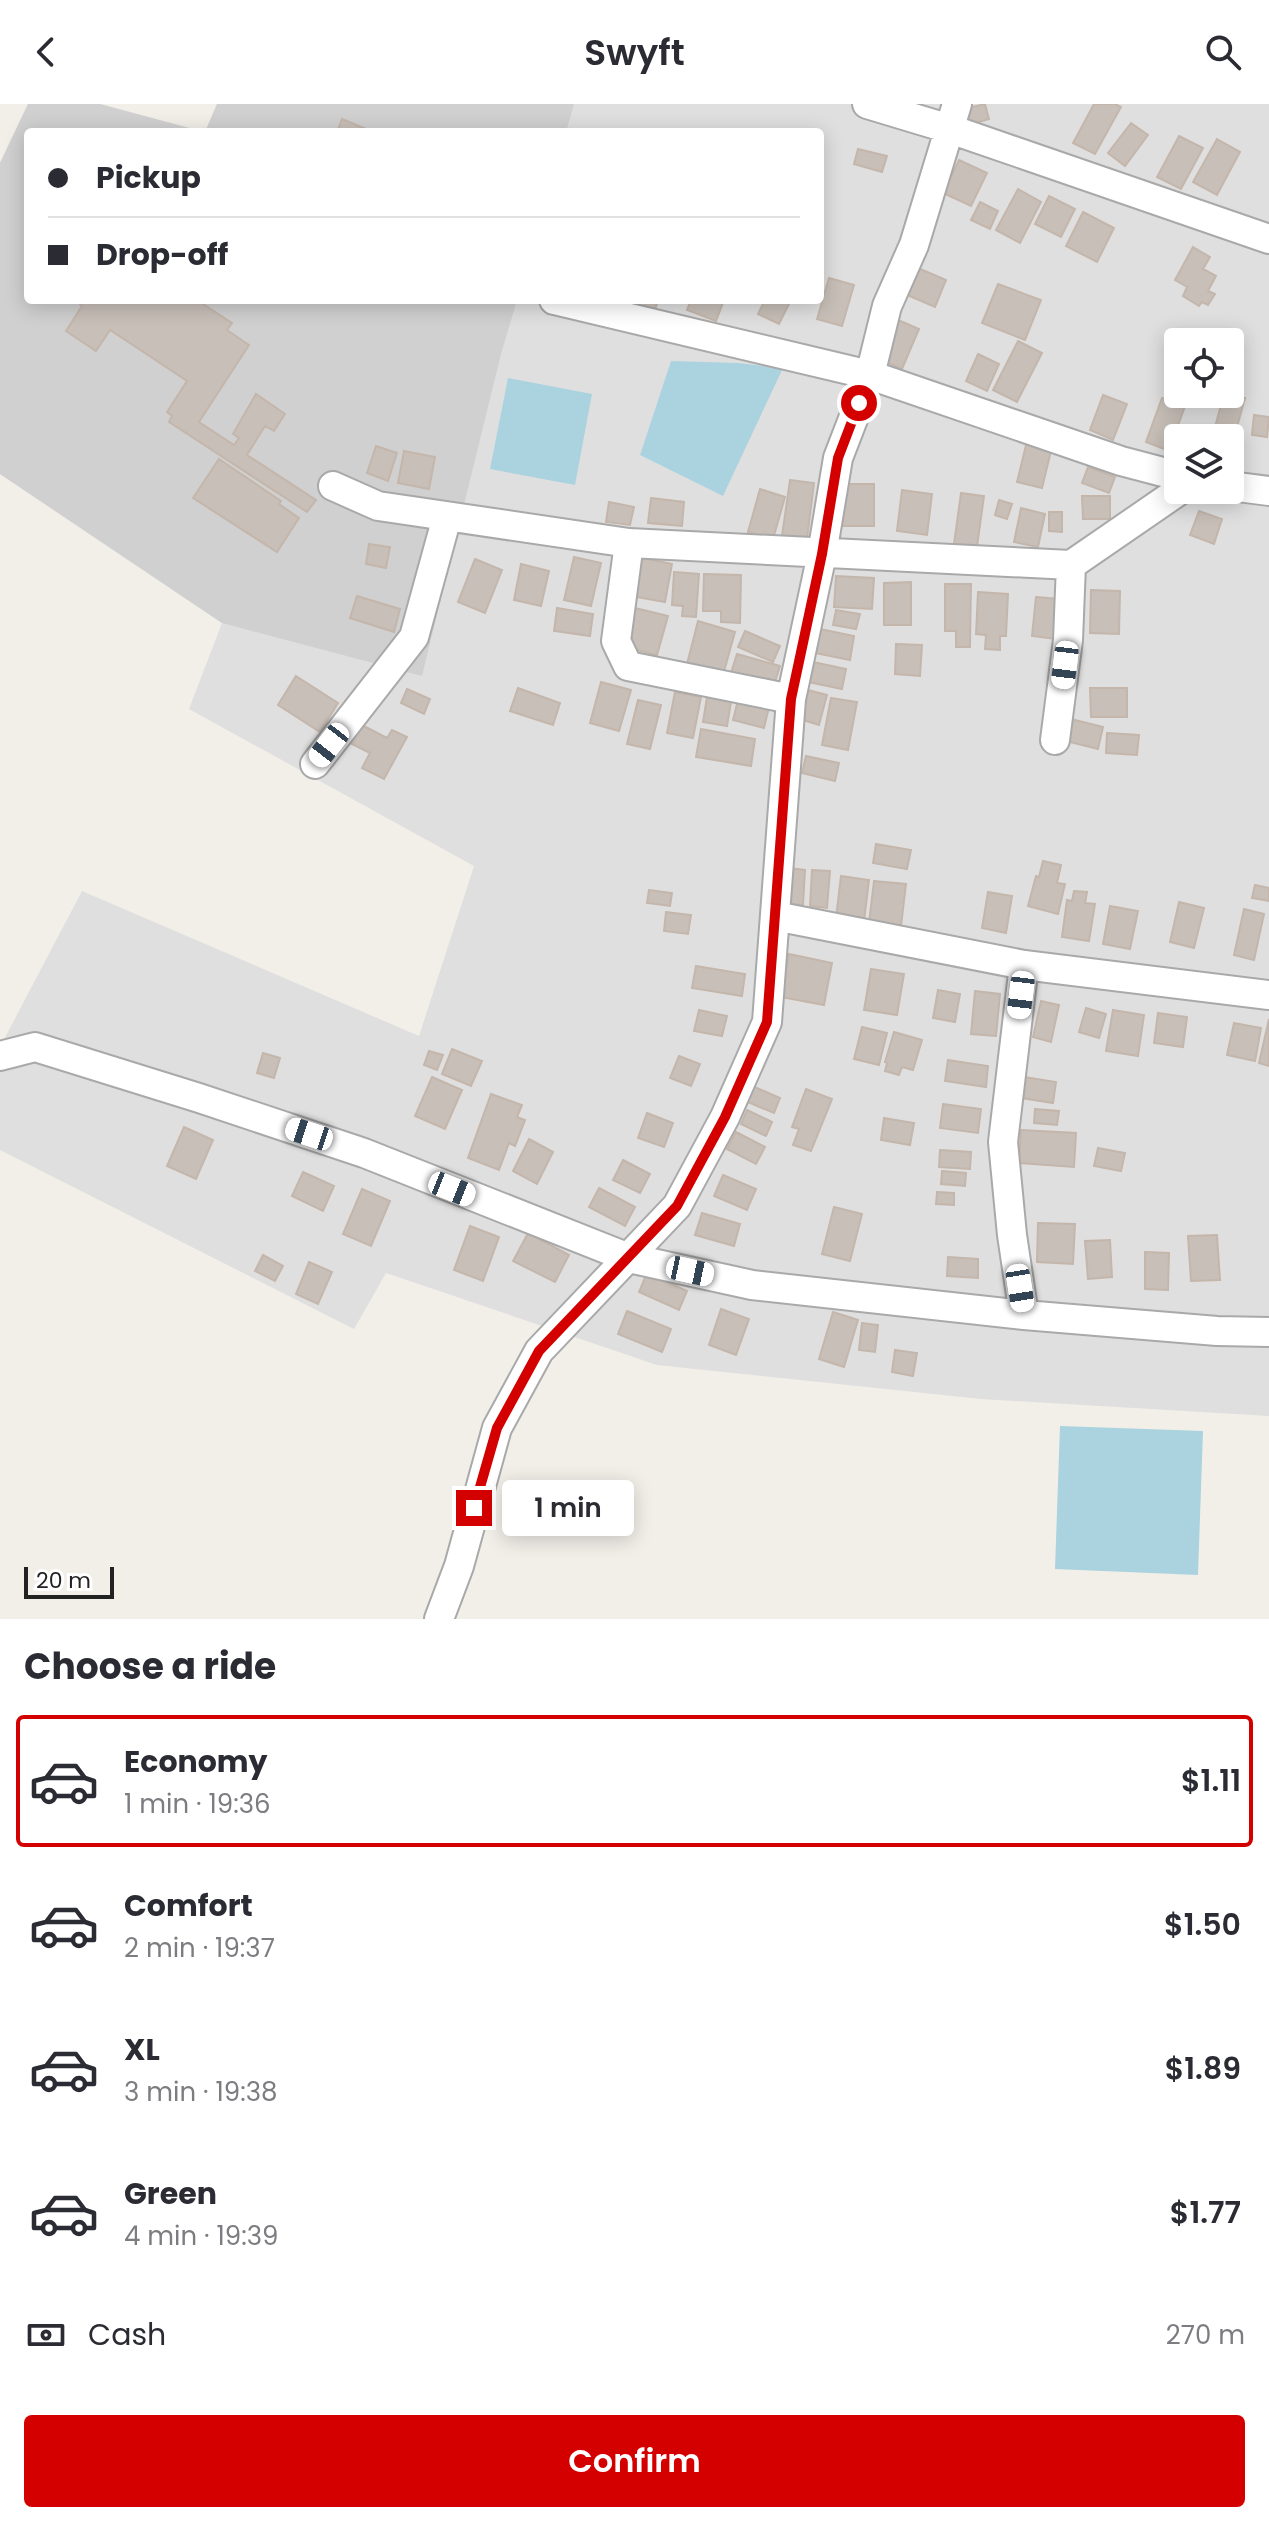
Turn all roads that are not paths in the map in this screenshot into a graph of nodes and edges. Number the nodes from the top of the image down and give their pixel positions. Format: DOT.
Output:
graph roads {
  1 [pos="867,104"];
  2 [pos="953,117"];
  3 [pos="1269,239"];
  4 [pos="571,304"];
  5 [pos="870,375"];
  6 [pos="1164,472"];
  7 [pos="333,486"];
  8 [pos="1244,488"];
  9 [pos="1269,491"];
  10 [pos="1164,501"];
  11 [pos="447,517"];
  12 [pos="629,543"];
  13 [pos="822,554"];
  14 [pos="1071,565"];
  15 [pos="791,699"];
  16 [pos="1055,740"];
  17 [pos="315,764"];
  18 [pos="775,916"];
  19 [pos="1024,965"];
  20 [pos="1269,995"];
  21 [pos="0,1056"];
  22 [pos="629,1258"];
  23 [pos="1024,1315"];
  24 [pos="1269,1332"];
  25 [pos="439,1619"];
  1 -- 2 [label="street"];
  2 -- 3 [label="street"];
  2 -- 5 [label="street"];
  4 -- 5 [label="street"];
  5 -- 6 [label="street"];
  5 -- 13 [label="street"];
  7 -- 11 [label="street"];
  8 -- 9 [label="street"];
  10 -- 14 [label="street"];
  11 -- 12 [label="street"];
  11 -- 17 [label="street"];
  12 -- 13 [label="street"];
  12 -- 15 [label="street"];
  13 -- 14 [label="street"];
  13 -- 15 [label="street"];
  14 -- 16 [label="street"];
  15 -- 18 [label="street"];
  18 -- 19 [label="street"];
  18 -- 22 [label="street"];
  19 -- 20 [label="street"];
  19 -- 23 [label="street"];
  21 -- 22 [label="street"];
  22 -- 23 [label="street"];
  22 -- 25 [label="street"];
  23 -- 24 [label="street"];
}
